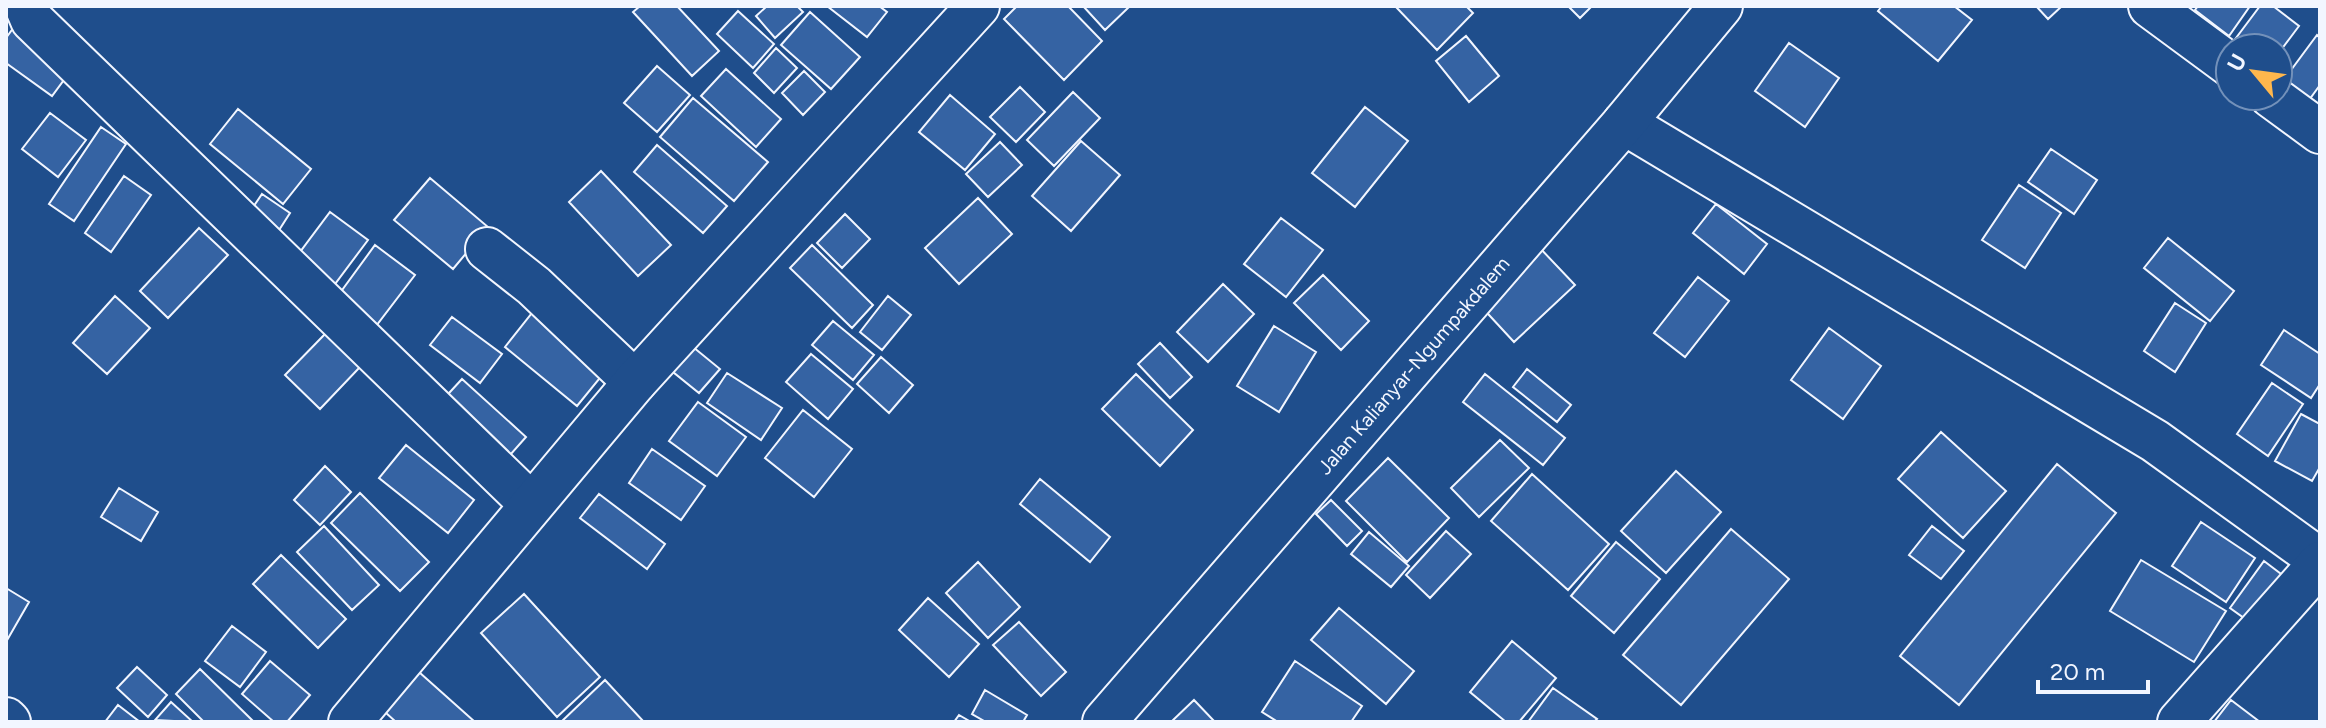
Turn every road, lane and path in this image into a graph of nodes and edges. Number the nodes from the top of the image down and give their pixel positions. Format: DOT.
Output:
graph roads {
  1 [pos="26,6"];
  2 [pos="978,6"];
  3 [pos="1721,6"];
  4 [pos="2150,6"];
  5 [pos="2214,53"];
  6 [pos="2293,112"];
  7 [pos="1624,123"];
  8 [pos="2320,132"];
  9 [pos="487,249"];
  10 [pos="635,382"];
  11 [pos="531,504"];
  12 [pos="2320,562"];
  13 [pos="350,722"];
  14 [pos="1104,722"];
  15 [pos="2179,722"];
  1 -- 11 [label="street"];
  2 -- 10 [label="street"];
  3 -- 7 [label="street, Jalan Kalianyar-Ngumpakdalem"];
  4 -- 5 [label="street"];
  6 -- 8 [label="street"];
  7 -- 12 [label="street"];
  7 -- 14 [label="street, Jalan Kalianyar-Ngumpakdalem"];
  9 -- 10 [label="street"];
  10 -- 11 [label="street"];
  11 -- 13 [label="street"];
  12 -- 15 [label="street"];
}
